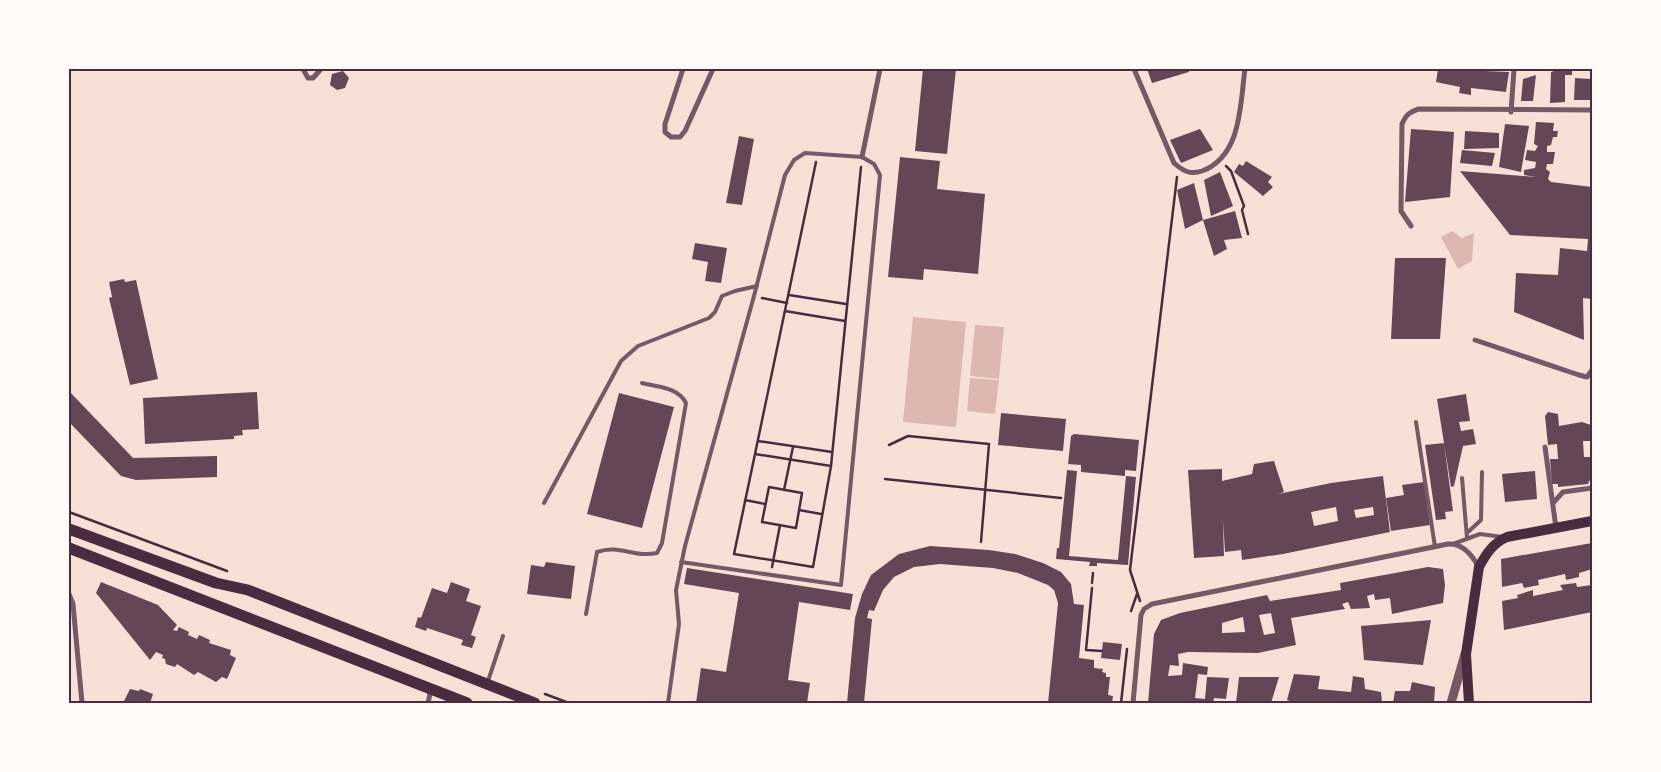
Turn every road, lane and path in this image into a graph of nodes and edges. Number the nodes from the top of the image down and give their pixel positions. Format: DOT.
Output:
graph roads {
  1 [pos="303,69"];
  2 [pos="321,69"];
  3 [pos="683,69"];
  4 [pos="713,69"];
  5 [pos="880,69"];
  6 [pos="1134,69"];
  7 [pos="1244,69"];
  8 [pos="1514,69"];
  9 [pos="1592,110"];
  10 [pos="1511,112"];
  11 [pos="818,154"];
  12 [pos="862,157"];
  13 [pos="1231,171"];
  14 [pos="1175,186"];
  15 [pos="1410,226"];
  16 [pos="1248,234"];
  17 [pos="756,286"];
  18 [pos="789,295"];
  19 [pos="754,296"];
  20 [pos="787,303"];
  21 [pos="847,304"];
  22 [pos="785,311"];
  23 [pos="845,321"];
  24 [pos="1476,340"];
  25 [pos="1592,370"];
  26 [pos="642,383"];
  27 [pos="1416,422"];
  28 [pos="758,441"];
  29 [pos="888,445"];
  30 [pos="793,447"];
  31 [pos="1545,447"];
  32 [pos="832,452"];
  33 [pos="755,454"];
  34 [pos="790,460"];
  35 [pos="831,466"];
  36 [pos="1482,472"];
  37 [pos="1462,478"];
  38 [pos="885,479"];
  39 [pos="1592,488"];
  40 [pos="985,489"];
  41 [pos="784,490"];
  42 [pos="1061,498"];
  43 [pos="745,500"];
  44 [pos="544,502"];
  45 [pos="765,504"];
  46 [pos="1553,504"];
  47 [pos="799,510"];
  48 [pos="69,512"];
  49 [pos="821,514"];
  50 [pos="1592,521"];
  51 [pos="780,525"];
  52 [pos="69,528"];
  53 [pos="1556,528"];
  54 [pos="1467,536"];
  55 [pos="1507,537"];
  56 [pos="981,542"];
  57 [pos="1453,544"];
  58 [pos="1435,547"];
  59 [pos="69,548"];
  60 [pos="773,561"];
  61 [pos="681,562"];
  62 [pos="1479,568"];
  63 [pos="1094,573"];
  64 [pos="234,574"];
  65 [pos="770,575"];
  66 [pos="1092,583"];
  67 [pos="1092,588"];
  68 [pos="69,594"];
  69 [pos="1137,594"];
  70 [pos="586,614"];
  71 [pos="503,636"];
  72 [pos="1102,651"];
  73 [pos="1466,654"];
  74 [pos="487,684"];
  75 [pos="431,689"];
  76 [pos="82,703"];
  77 [pos="428,703"];
  78 [pos="467,703"];
  79 [pos="535,703"];
  80 [pos="668,703"];
  81 [pos="1132,703"];
  82 [pos="1451,703"];
  83 [pos="1469,703"];
  1 -- 2 [label="street"];
  3 -- 4 [label="street"];
  5 -- 12 [label="street"];
  6 -- 7 [label="street"];
  8 -- 10 [label="street"];
  9 -- 10 [label="street"];
  10 -- 15 [label="street"];
  11 -- 12 [label="lane"];
  11 -- 17 [label="lane"];
  11 -- 18 [label="path"];
  12 -- 21 [label="path"];
  12 -- 65 [label="lane"];
  13 -- 16 [label="path"];
  14 -- 69 [label="path"];
  17 -- 19 [label="lane"];
  17 -- 44 [label="lane"];
  18 -- 20 [label="path"];
  18 -- 21 [label="path"];
  19 -- 20 [label="path"];
  19 -- 61 [label="lane"];
  20 -- 22 [label="path"];
  21 -- 23 [label="path"];
  22 -- 23 [label="path"];
  22 -- 28 [label="path"];
  23 -- 32 [label="path"];
  24 -- 25 [label="street"];
  26 -- 70 [label="lane"];
  27 -- 58 [label="lane"];
  28 -- 30 [label="path"];
  28 -- 33 [label="path"];
  29 -- 40 [label="path"];
  30 -- 32 [label="path"];
  30 -- 34 [label="path"];
  31 -- 46 [label="street"];
  32 -- 35 [label="path"];
  33 -- 34 [label="path"];
  33 -- 43 [label="path"];
  34 -- 35 [label="path"];
  34 -- 41 [label="path"];
  35 -- 49 [label="path"];
  36 -- 54 [label="lane"];
  37 -- 54 [label="lane"];
  38 -- 40 [label="path"];
  39 -- 46 [label="street"];
  40 -- 42 [label="path"];
  40 -- 56 [label="path"];
  41 -- 45 [label="path"];
  41 -- 47 [label="path"];
  43 -- 45 [label="path"];
  43 -- 60 [label="path"];
  45 -- 51 [label="path"];
  46 -- 53 [label="street"];
  47 -- 49 [label="path"];
  47 -- 51 [label="path"];
  48 -- 64 [label="path"];
  49 -- 60 [label="path"];
  50 -- 53 [label="main road"];
  51 -- 60 [label="path"];
  52 -- 74 [label="main road"];
  53 -- 55 [label="main road"];
  54 -- 55 [label="lane"];
  54 -- 57 [label="lane"];
  55 -- 62 [label="main road"];
  57 -- 58 [label="street"];
  57 -- 62 [label="street"];
  58 -- 81 [label="street"];
  59 -- 75 [label="main road"];
  60 -- 65 [label="path"];
  61 -- 65 [label="lane"];
  61 -- 80 [label="lane"];
  62 -- 73 [label="main road"];
  63 -- 66 [label="path"];
  67 -- 72 [label="path"];
  68 -- 76 [label="street"];
  71 -- 74 [label="lane"];
  73 -- 82 [label="street"];
  73 -- 83 [label="main road"];
  74 -- 79 [label="main road"];
  75 -- 77 [label="street"];
  75 -- 78 [label="main road"];
}
